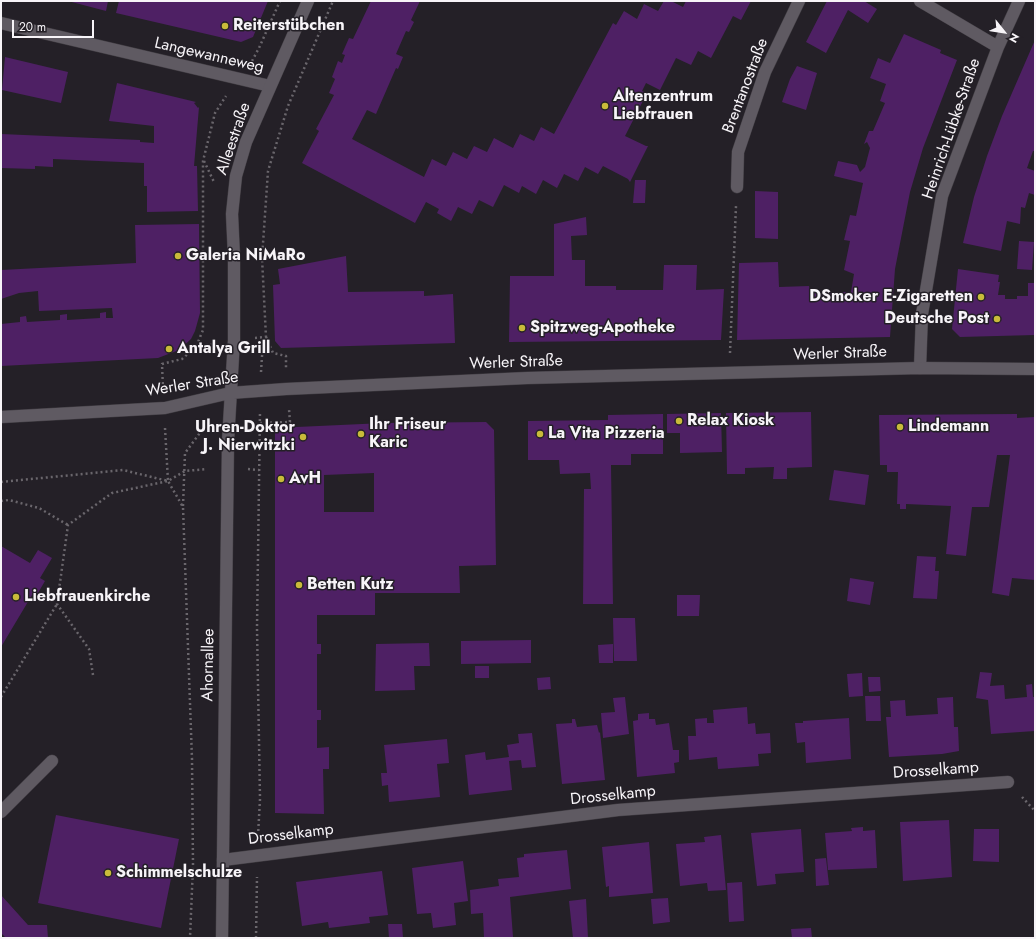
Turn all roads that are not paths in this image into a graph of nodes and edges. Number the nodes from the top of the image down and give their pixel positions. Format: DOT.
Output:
graph roads {
  1 [pos="308,1"];
  2 [pos="799,1"];
  3 [pos="920,1"];
  4 [pos="1019,1"];
  5 [pos="1,23"];
  6 [pos="998,47"];
  7 [pos="270,86"];
  8 [pos="737,187"];
  9 [pos="920,368"];
  10 [pos="1035,369"];
  11 [pos="230,393"];
  12 [pos="1,417"];
  13 [pos="52,761"];
  14 [pos="1008,782"];
  15 [pos="1,812"];
  16 [pos="223,860"];
  17 [pos="222,938"];
  1 -- 7 [label="main road, Alleestraße"];
  2 -- 8 [label="main road, Brentanostraße"];
  3 -- 6 [label="main road"];
  4 -- 6 [label="main road, Heinrich-Lübke-Straße"];
  5 -- 7 [label="main road, Langewanneweg"];
  6 -- 9 [label="main road, Heinrich-Lübke-Straße"];
  7 -- 11 [label="main road, Alleestraße"];
  9 -- 10 [label="main road, Werler Straße"];
  9 -- 11 [label="main road, Werler Straße"];
  11 -- 12 [label="main road, Werler Straße"];
  11 -- 16 [label="main road, Ahornallee"];
  13 -- 15 [label="main road"];
  14 -- 16 [label="main road, Drosselkamp"];
  16 -- 17 [label="main road, Ahornallee"];
}
